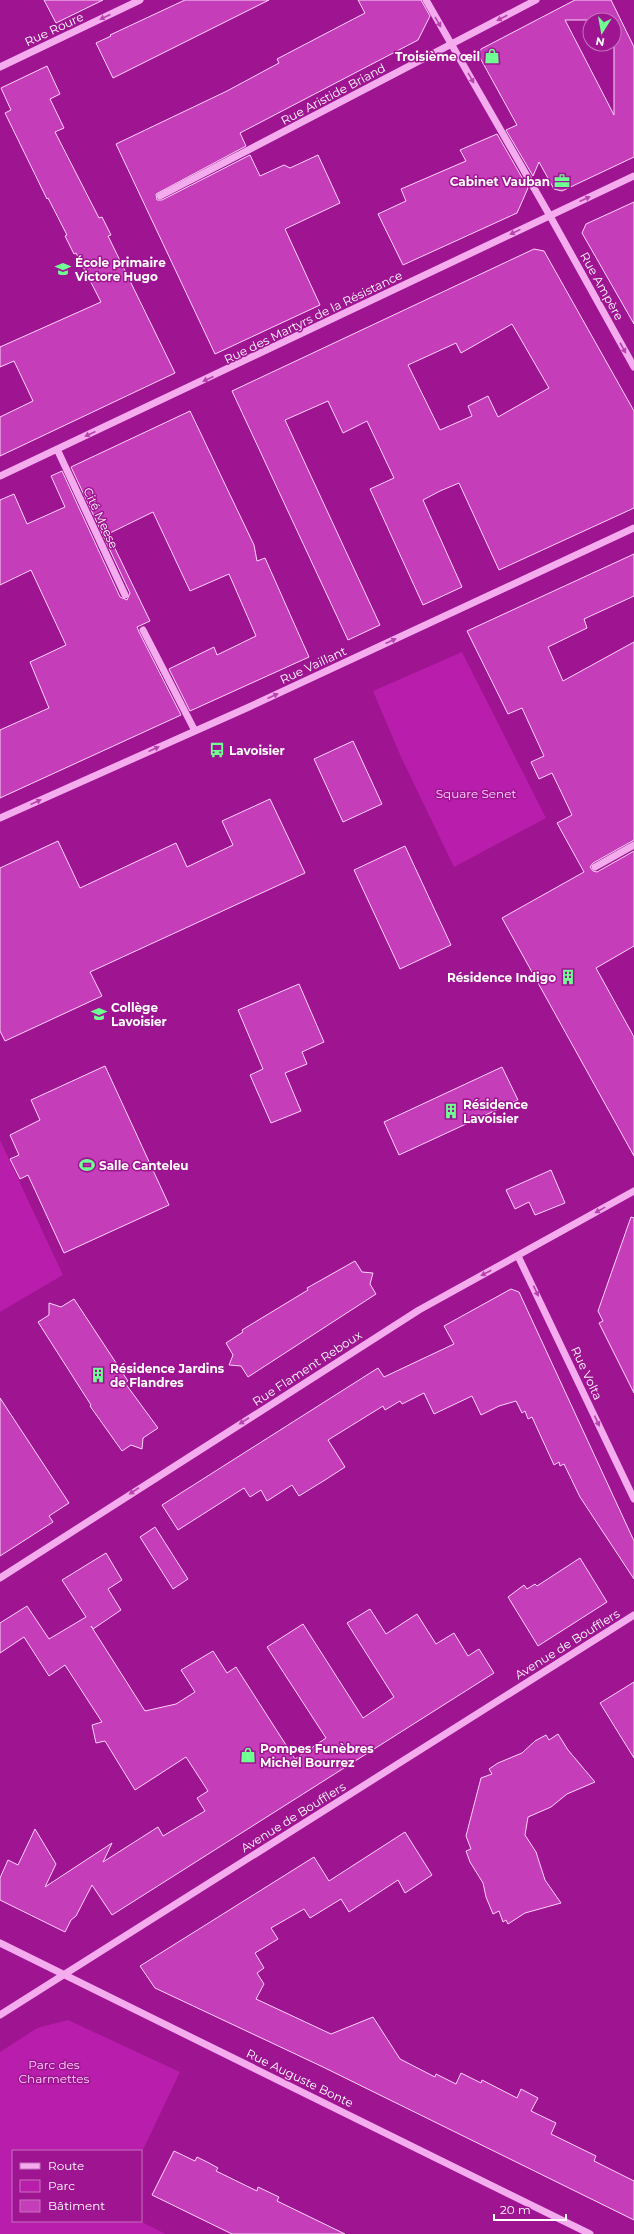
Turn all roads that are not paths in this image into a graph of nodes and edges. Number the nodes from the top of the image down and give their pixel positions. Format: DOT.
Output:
graph roads {
  1 [pos="140,0"];
  2 [pos="426,0"];
  3 [pos="536,0"];
  4 [pos="451,44"];
  5 [pos="0,67"];
  6 [pos="634,176"];
  7 [pos="160,196"];
  8 [pos="550,216"];
  9 [pos="634,367"];
  10 [pos="57,449"];
  11 [pos="0,476"];
  12 [pos="634,528"];
  13 [pos="125,595"];
  14 [pos="143,630"];
  15 [pos="195,731"];
  16 [pos="0,818"];
  17 [pos="634,845"];
  18 [pos="595,867"];
  19 [pos="634,1192"];
  20 [pos="518,1256"];
  21 [pos="634,1499"];
  22 [pos="0,1578"];
  23 [pos="634,1615"];
  24 [pos="0,1942"];
  25 [pos="65,1974"];
  26 [pos="0,2015"];
  27 [pos="590,2234"];
  1 -- 5 [label="street, Rue Roure, one-way"];
  2 -- 4 [label="street, Rue Ampère, one-way"];
  3 -- 4 [label="street, Rue Aristide Briand, one-way"];
  4 -- 7 [label="street, Rue Aristide Briand"];
  4 -- 8 [label="street, Rue Ampère, one-way"];
  8 -- 6 [label="street, Rue des Martyrs de la Résistance, one-way"];
  8 -- 9 [label="street, Rue Ampère, one-way"];
  8 -- 10 [label="street, Rue des Martyrs de la Résistance, one-way"];
  10 -- 11 [label="street, Rue des Martyrs de la Résistance"];
  10 -- 13 [label="street, Cité Meese"];
  15 -- 12 [label="street, Rue Vaillant, one-way"];
  14 -- 15 [label="street"];
  16 -- 15 [label="street, Rue Vaillant, one-way"];
  17 -- 18 [label="street"];
  19 -- 20 [label="street, Rue Flament Reboux, one-way"];
  20 -- 21 [label="street, Rue Volta, one-way"];
  20 -- 22 [label="street, Rue Flament Reboux, one-way"];
  23 -- 25 [label="street, Avenue de Boufflers"];
  24 -- 25 [label="street, Rue Auguste Bonte"];
  25 -- 26 [label="street, Avenue de Boufflers"];
  25 -- 27 [label="street, Rue Auguste Bonte"];
}
